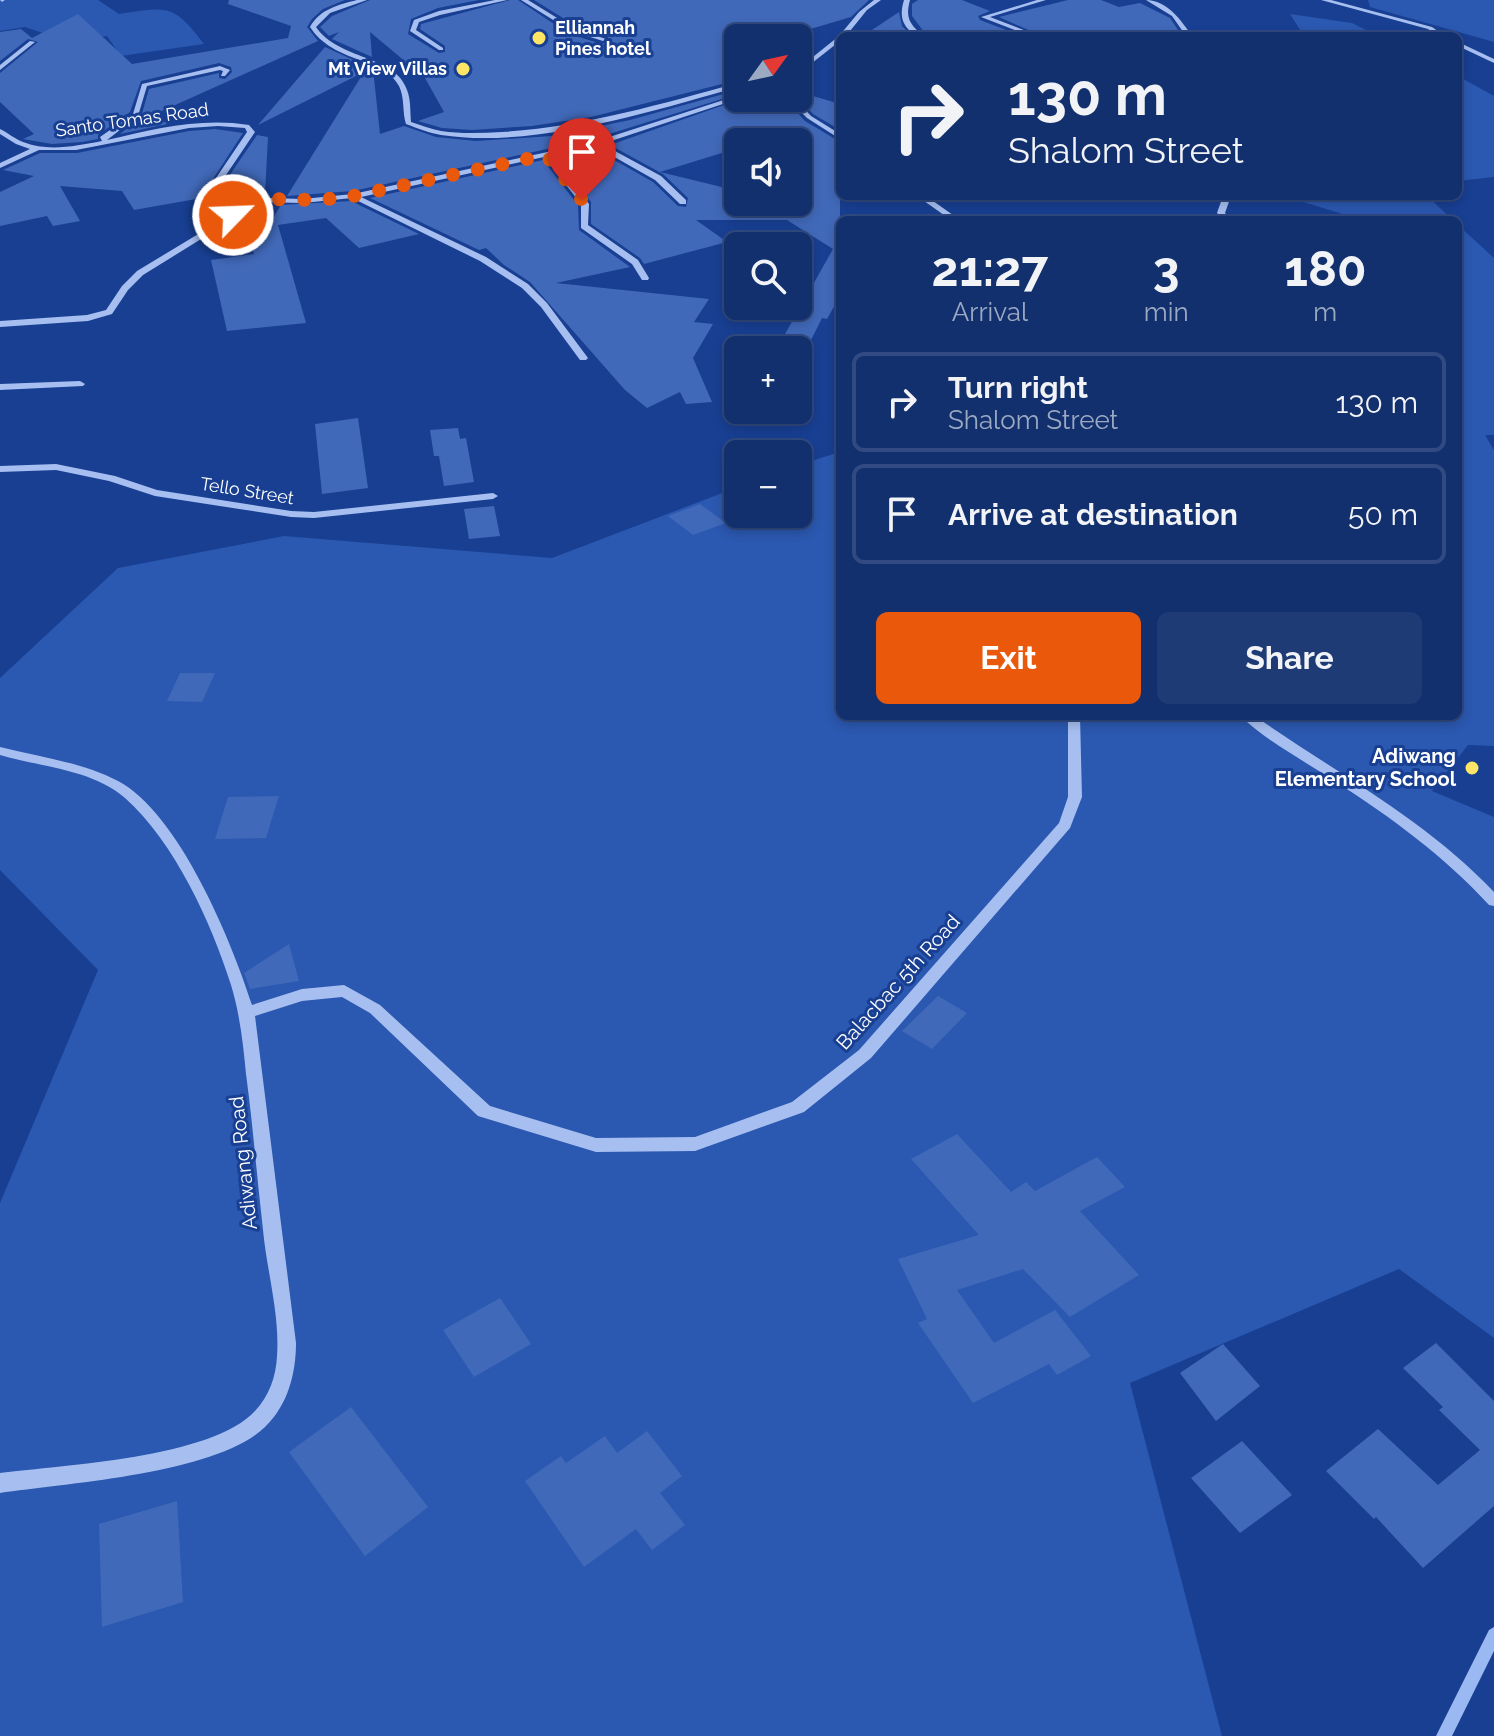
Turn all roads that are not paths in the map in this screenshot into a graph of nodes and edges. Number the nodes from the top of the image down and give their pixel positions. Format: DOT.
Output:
graph roads {
  1 [pos="364,0"];
  2 [pos="504,0"];
  3 [pos="524,0"];
  4 [pos="878,0"];
  5 [pos="907,0"];
  6 [pos="1043,0"];
  7 [pos="1149,0"];
  8 [pos="1324,0"];
  9 [pos="847,32"];
  10 [pos="916,32"];
  11 [pos="1025,32"];
  12 [pos="1186,32"];
  13 [pos="1436,32"];
  14 [pos="603,39"];
  15 [pos="836,41"];
  16 [pos="32,42"];
  17 [pos="1462,46"];
  18 [pos="441,49"];
  19 [pos="812,60"];
  20 [pos="1494,61"];
  21 [pos="0,68"];
  22 [pos="223,75"];
  23 [pos="724,88"];
  24 [pos="724,102"];
  25 [pos="803,112"];
  26 [pos="0,131"];
  27 [pos="836,134"];
  28 [pos="596,144"];
  29 [pos="94,145"];
  30 [pos="38,148"];
  31 [pos="546,155"];
  32 [pos="0,166"];
  33 [pos="353,196"];
  34 [pos="261,199"];
  35 [pos="927,200"];
  36 [pos="683,202"];
  37 [pos="950,216"];
  38 [pos="645,278"];
  39 [pos="0,324"];
  40 [pos="583,358"];
  41 [pos="80,384"];
  42 [pos="0,387"];
  43 [pos="0,469"];
  44 [pos="493,496"];
  45 [pos="1074,720"];
  46 [pos="1253,720"];
  47 [pos="0,751"];
  48 [pos="1494,901"];
  49 [pos="246,1013"];
  50 [pos="0,1483"];
  1 -- 23 [label="street"];
  2 -- 18 [label="street"];
  3 -- 14 [label="street"];
  4 -- 9 [label="street"];
  5 -- 10 [label="street"];
  6 -- 11 [label="street"];
  7 -- 12 [label="street"];
  8 -- 13 [label="street"];
  15 -- 19 [label="street"];
  16 -- 21 [label="street"];
  17 -- 20 [label="street"];
  22 -- 29 [label="street"];
  24 -- 28 [label="street, Santo Tomas Road"];
  25 -- 27 [label="street"];
  26 -- 30 [label="street, Santo Tomas Road"];
  28 -- 31 [label="street, Santo Tomas Road"];
  28 -- 36 [label="street"];
  29 -- 30 [label="street, Santo Tomas Road"];
  29 -- 34 [label="street, Santo Tomas Road"];
  30 -- 32 [label="street"];
  31 -- 33 [label="street, Santo Tomas Road"];
  31 -- 38 [label="street"];
  33 -- 34 [label="street, Santo Tomas Road"];
  33 -- 40 [label="street"];
  34 -- 39 [label="street"];
  35 -- 37 [label="street"];
  41 -- 42 [label="street"];
  43 -- 44 [label="street, Tello Street"];
  45 -- 49 [label="street, Balacbac 5th Road"];
  46 -- 48 [label="street"];
  47 -- 49 [label="street, Adiwang Road"];
  49 -- 50 [label="street, Adiwang Road"];
}
